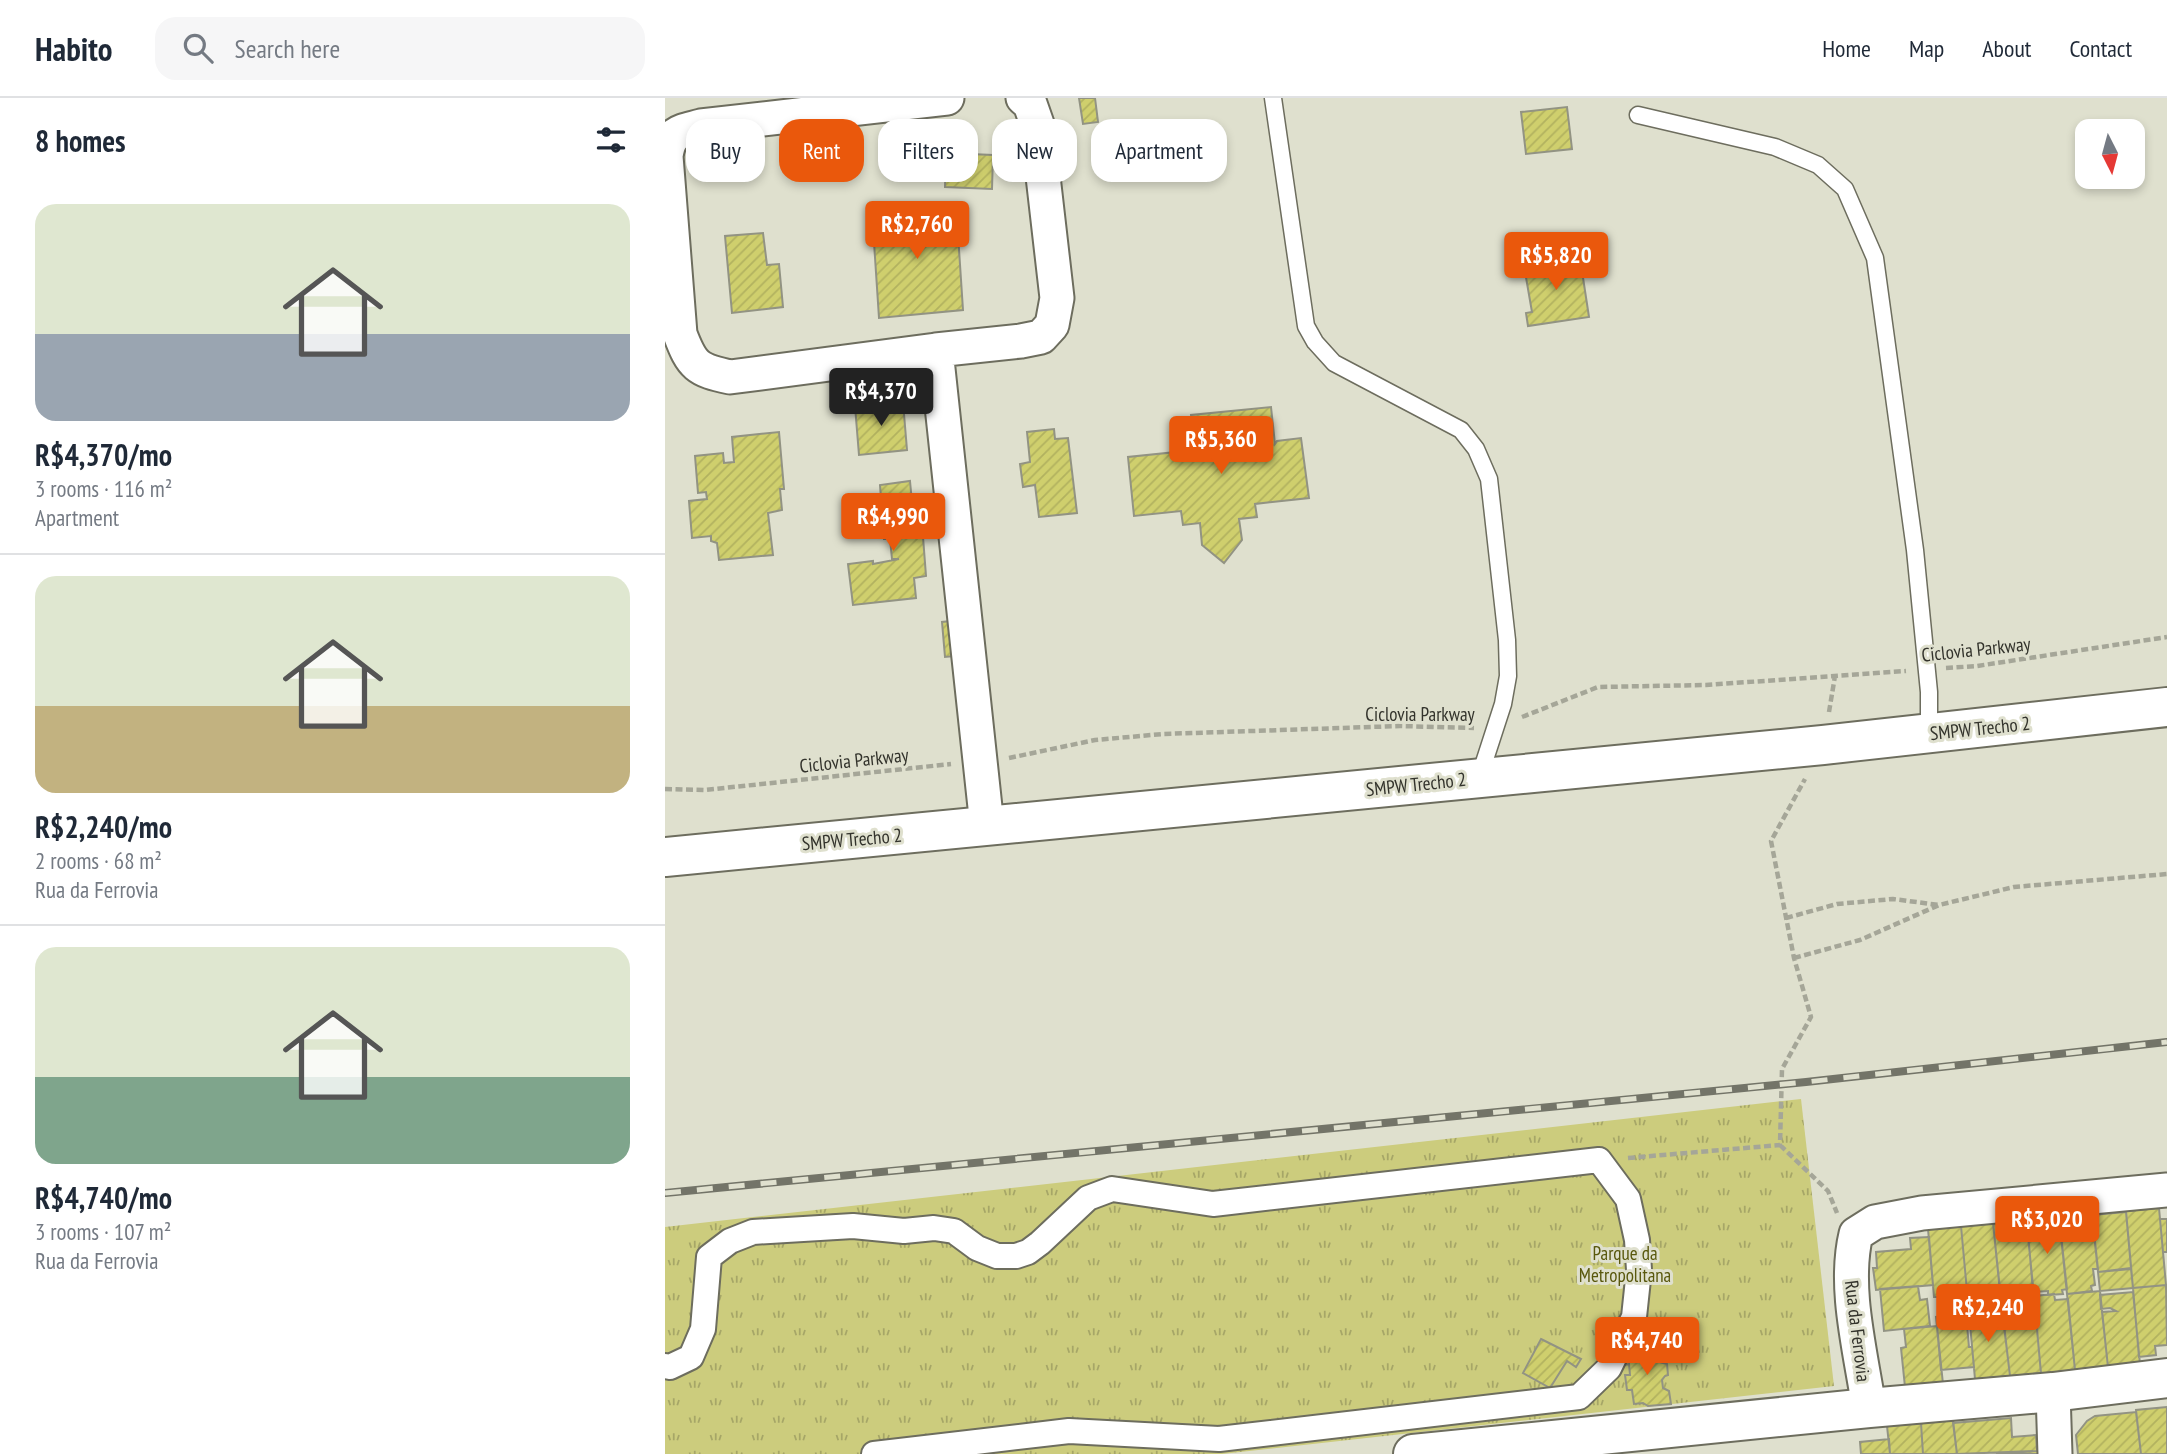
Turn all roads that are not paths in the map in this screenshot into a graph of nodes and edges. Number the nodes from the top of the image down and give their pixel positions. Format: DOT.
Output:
graph roads {
  1 [pos="947,98"];
  2 [pos="1023,98"];
  3 [pos="1273,98"];
  4 [pos="1639,115"];
  5 [pos="936,350"];
  6 [pos="2167,708"];
  7 [pos="1929,734"];
  8 [pos="1479,778"];
  9 [pos="987,826"];
  10 [pos="665,857"];
  11 [pos="2167,1191"];
  12 [pos="665,1366"];
  13 [pos="2167,1378"];
  14 [pos="2053,1392"];
  15 [pos="1869,1408"];
  16 [pos="1605,1445"];
  17 [pos="874,1454"];
  18 [pos="1413,1454"];
  19 [pos="2056,1454"];
  1 -- 5 [label="street"];
  2 -- 5 [label="street"];
  3 -- 8 [label="lane"];
  4 -- 7 [label="lane"];
  5 -- 9 [label="street"];
  6 -- 7 [label="street, SMPW Trecho 2"];
  7 -- 8 [label="street, SMPW Trecho 2"];
  8 -- 9 [label="street, SMPW Trecho 2"];
  9 -- 10 [label="street, SMPW Trecho 2"];
  11 -- 15 [label="street, Rua da Ferrovia"];
  12 -- 17 [label="street"];
  13 -- 14 [label="street, Rua da Ferrovia"];
  14 -- 15 [label="street, Rua da Ferrovia"];
  14 -- 19 [label="street"];
  15 -- 16 [label="street, Rua da Ferrovia"];
  16 -- 18 [label="street, Rua da Ferrovia"];
}
